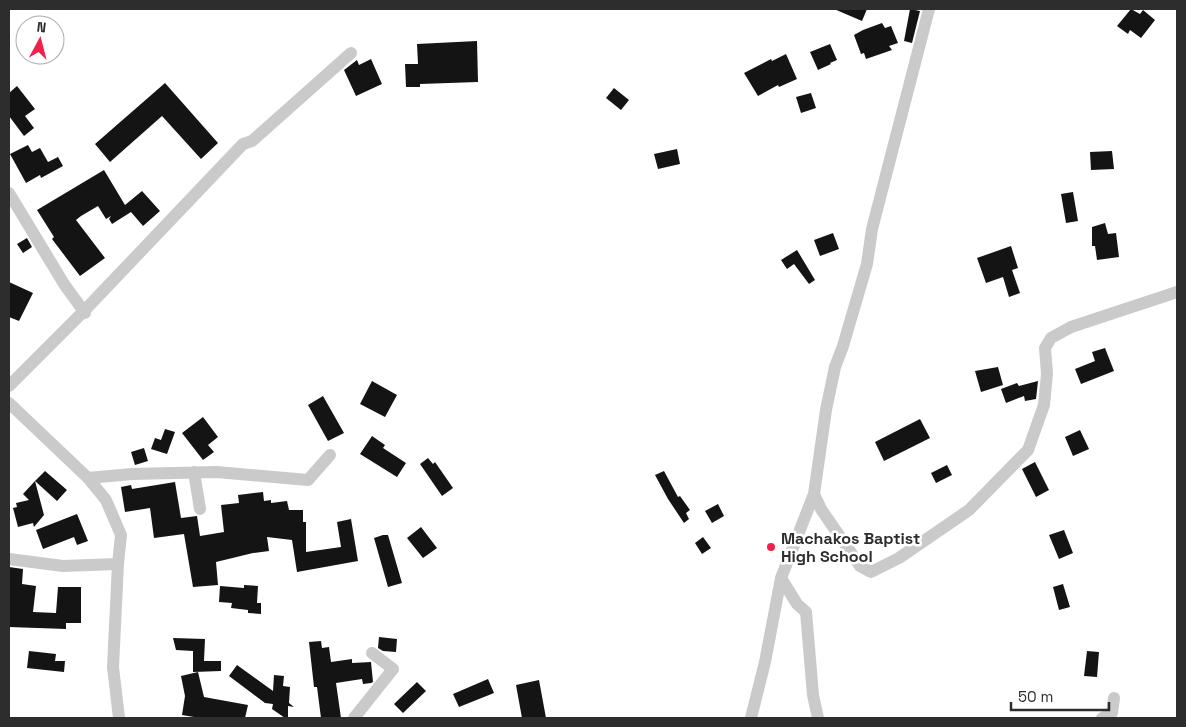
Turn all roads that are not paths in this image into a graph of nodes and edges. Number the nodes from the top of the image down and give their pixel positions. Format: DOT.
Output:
graph roads {
  1 [pos="930,9"];
  2 [pos="351,53"];
  3 [pos="9,192"];
  4 [pos="1177,292"];
  5 [pos="84,312"];
  6 [pos="9,386"];
  7 [pos="9,402"];
  8 [pos="330,455"];
  9 [pos="194,472"];
  10 [pos="88,478"];
  11 [pos="814,494"];
  12 [pos="200,509"];
  13 [pos="9,559"];
  14 [pos="118,564"];
  15 [pos="781,578"];
  16 [pos="372,653"];
  17 [pos="1114,698"];
  18 [pos="119,718"];
  19 [pos="354,718"];
  20 [pos="751,718"];
  21 [pos="818,718"];
  22 [pos="1102,718"];
  1 -- 11 [label="street"];
  2 -- 5 [label="street"];
  3 -- 5 [label="street"];
  4 -- 11 [label="street"];
  5 -- 6 [label="street"];
  7 -- 10 [label="street"];
  8 -- 9 [label="street"];
  9 -- 10 [label="street"];
  9 -- 12 [label="street"];
  10 -- 14 [label="street"];
  11 -- 15 [label="street"];
  13 -- 14 [label="street"];
  14 -- 18 [label="street"];
  15 -- 20 [label="street"];
  15 -- 21 [label="street"];
  16 -- 19 [label="street"];
  17 -- 22 [label="street"];
}
